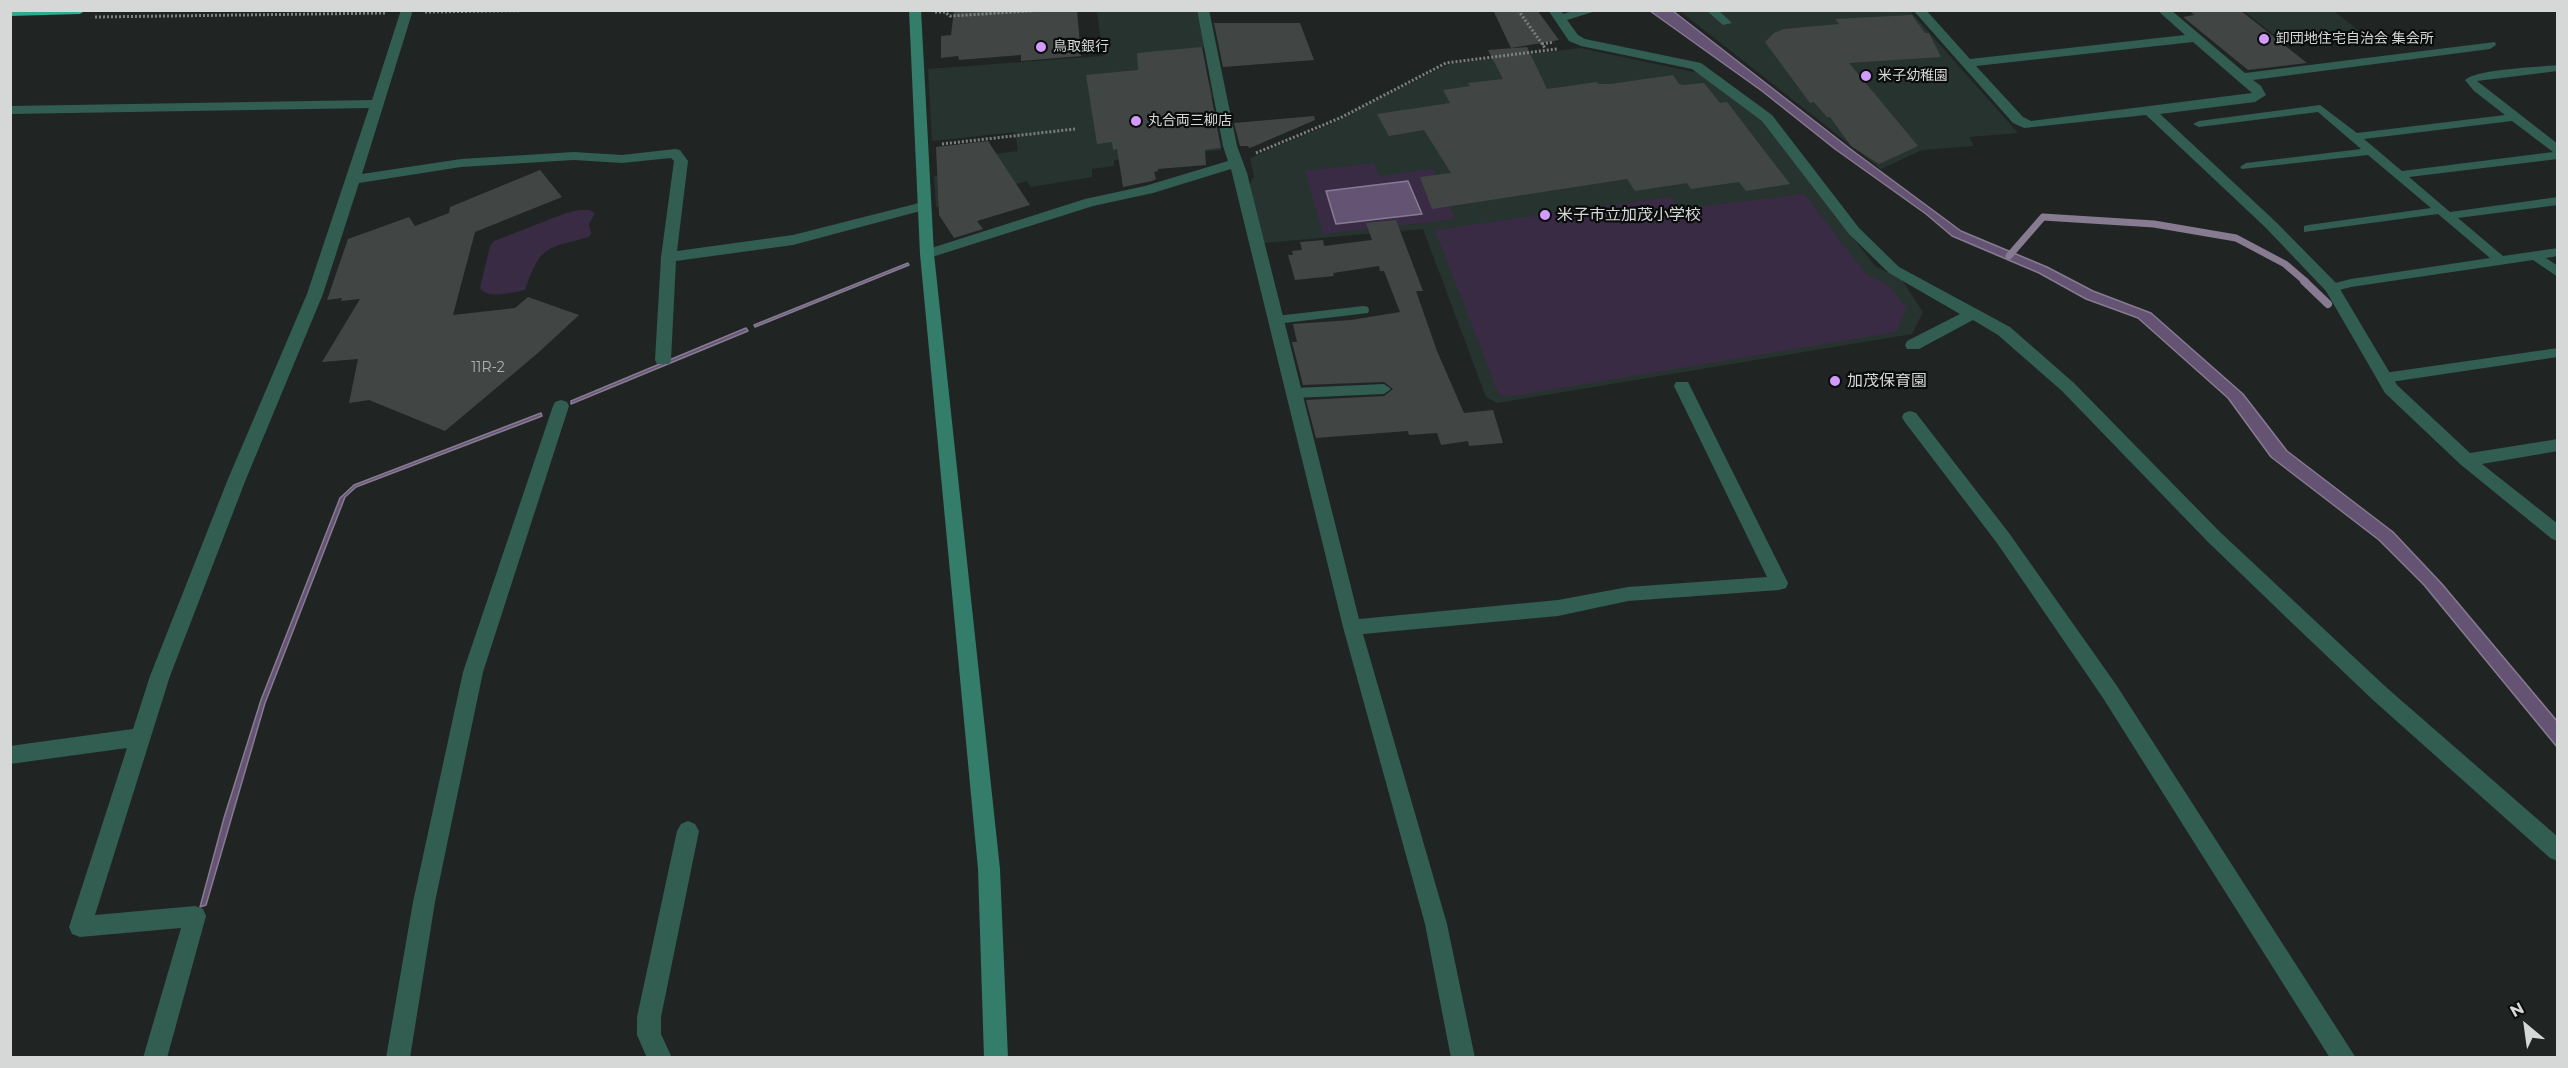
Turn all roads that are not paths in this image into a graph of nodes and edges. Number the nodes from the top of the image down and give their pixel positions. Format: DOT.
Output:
graph roads {
  1 [pos="81,10"];
  2 [pos="915,10"];
  3 [pos="1203,10"];
  4 [pos="1593,10"];
  5 [pos="1711,10"];
  6 [pos="1919,10"];
  7 [pos="2163,10"];
  8 [pos="406,11"];
  9 [pos="10,12"];
  10 [pos="1557,14"];
  11 [pos="1727,23"];
  12 [pos="2195,38"];
  13 [pos="2490,45"];
  14 [pos="1967,63"];
  15 [pos="2558,68"];
  16 [pos="2242,77"];
  17 [pos="378,104"];
  18 [pos="10,110"];
  19 [pos="2149,111"];
  20 [pos="2515,117"];
  21 [pos="2199,124"];
  22 [pos="2354,137"];
  23 [pos="2552,141"];
  24 [pos="2558,150"];
  25 [pos="2370,151"];
  26 [pos="2558,155"];
  27 [pos="1236,163"];
  28 [pos="2246,167"];
  29 [pos="2399,175"];
  30 [pos="353,180"];
  31 [pos="2558,201"];
  32 [pos="923,206"];
  33 [pos="2444,213"];
  34 [pos="2308,230"];
  35 [pos="2558,252"];
  36 [pos="927,254"];
  37 [pos="2536,256"];
  38 [pos="669,257"];
  39 [pos="2501,261"];
  40 [pos="2558,273"];
  41 [pos="2332,288"];
  42 [pos="1363,310"];
  43 [pos="1974,313"];
  44 [pos="1276,320"];
  45 [pos="1913,345"];
  46 [pos="2558,352"];
  47 [pos="663,360"];
  48 [pos="2384,378"];
  49 [pos="1682,386"];
  50 [pos="1383,389"];
  51 [pos="1294,393"];
  52 [pos="561,406"];
  53 [pos="1910,417"];
  54 [pos="2558,445"];
  55 [pos="2466,460"];
  56 [pos="2558,534"];
  57 [pos="1352,627"];
  58 [pos="141,737"];
  59 [pos="10,755"];
  60 [pos="688,831"];
  61 [pos="2558,851"];
  62 [pos="155,1058"];
  63 [pos="398,1058"];
  64 [pos="660,1058"];
  65 [pos="996,1058"];
  66 [pos="1463,1058"];
  67 [pos="2344,1058"];
  1 -- 9 [label="highway"];
  2 -- 32 [label="street"];
  3 -- 27 [label="street"];
  4 -- 10 [label="street"];
  5 -- 11 [label="lane"];
  6 -- 14 [label="street"];
  7 -- 12 [label="street"];
  8 -- 17 [label="street"];
  10 -- 43 [label="street"];
  12 -- 14 [label="street"];
  12 -- 16 [label="street"];
  13 -- 16 [label="street"];
  14 -- 19 [label="street"];
  15 -- 20 [label="lane"];
  16 -- 19 [label="street"];
  17 -- 18 [label="street"];
  17 -- 30 [label="street"];
  19 -- 41 [label="street"];
  20 -- 22 [label="lane"];
  20 -- 23 [label="lane"];
  21 -- 22 [label="lane"];
  22 -- 25 [label="lane"];
  23 -- 24 [label="lane"];
  25 -- 28 [label="lane"];
  25 -- 29 [label="lane"];
  26 -- 29 [label="lane"];
  27 -- 36 [label="street"];
  27 -- 44 [label="street"];
  29 -- 33 [label="lane"];
  30 -- 38 [label="street"];
  30 -- 58 [label="street"];
  31 -- 33 [label="lane"];
  32 -- 36 [label="street"];
  32 -- 38 [label="street"];
  33 -- 34 [label="lane"];
  33 -- 39 [label="lane"];
  35 -- 37 [label="lane"];
  36 -- 65 [label="street"];
  37 -- 39 [label="lane"];
  37 -- 40 [label="lane"];
  38 -- 47 [label="street"];
  39 -- 41 [label="lane"];
  41 -- 48 [label="street"];
  42 -- 44 [label="lane"];
  43 -- 45 [label="street"];
  43 -- 61 [label="street"];
  44 -- 51 [label="street"];
  46 -- 48 [label="lane"];
  48 -- 55 [label="street"];
  49 -- 57 [label="street"];
  50 -- 51 [label="lane"];
  51 -- 57 [label="street"];
  52 -- 63 [label="street"];
  53 -- 67 [label="street"];
  54 -- 55 [label="street"];
  55 -- 56 [label="street"];
  57 -- 66 [label="street"];
  58 -- 59 [label="street"];
  58 -- 62 [label="street"];
  60 -- 64 [label="street"];
}
